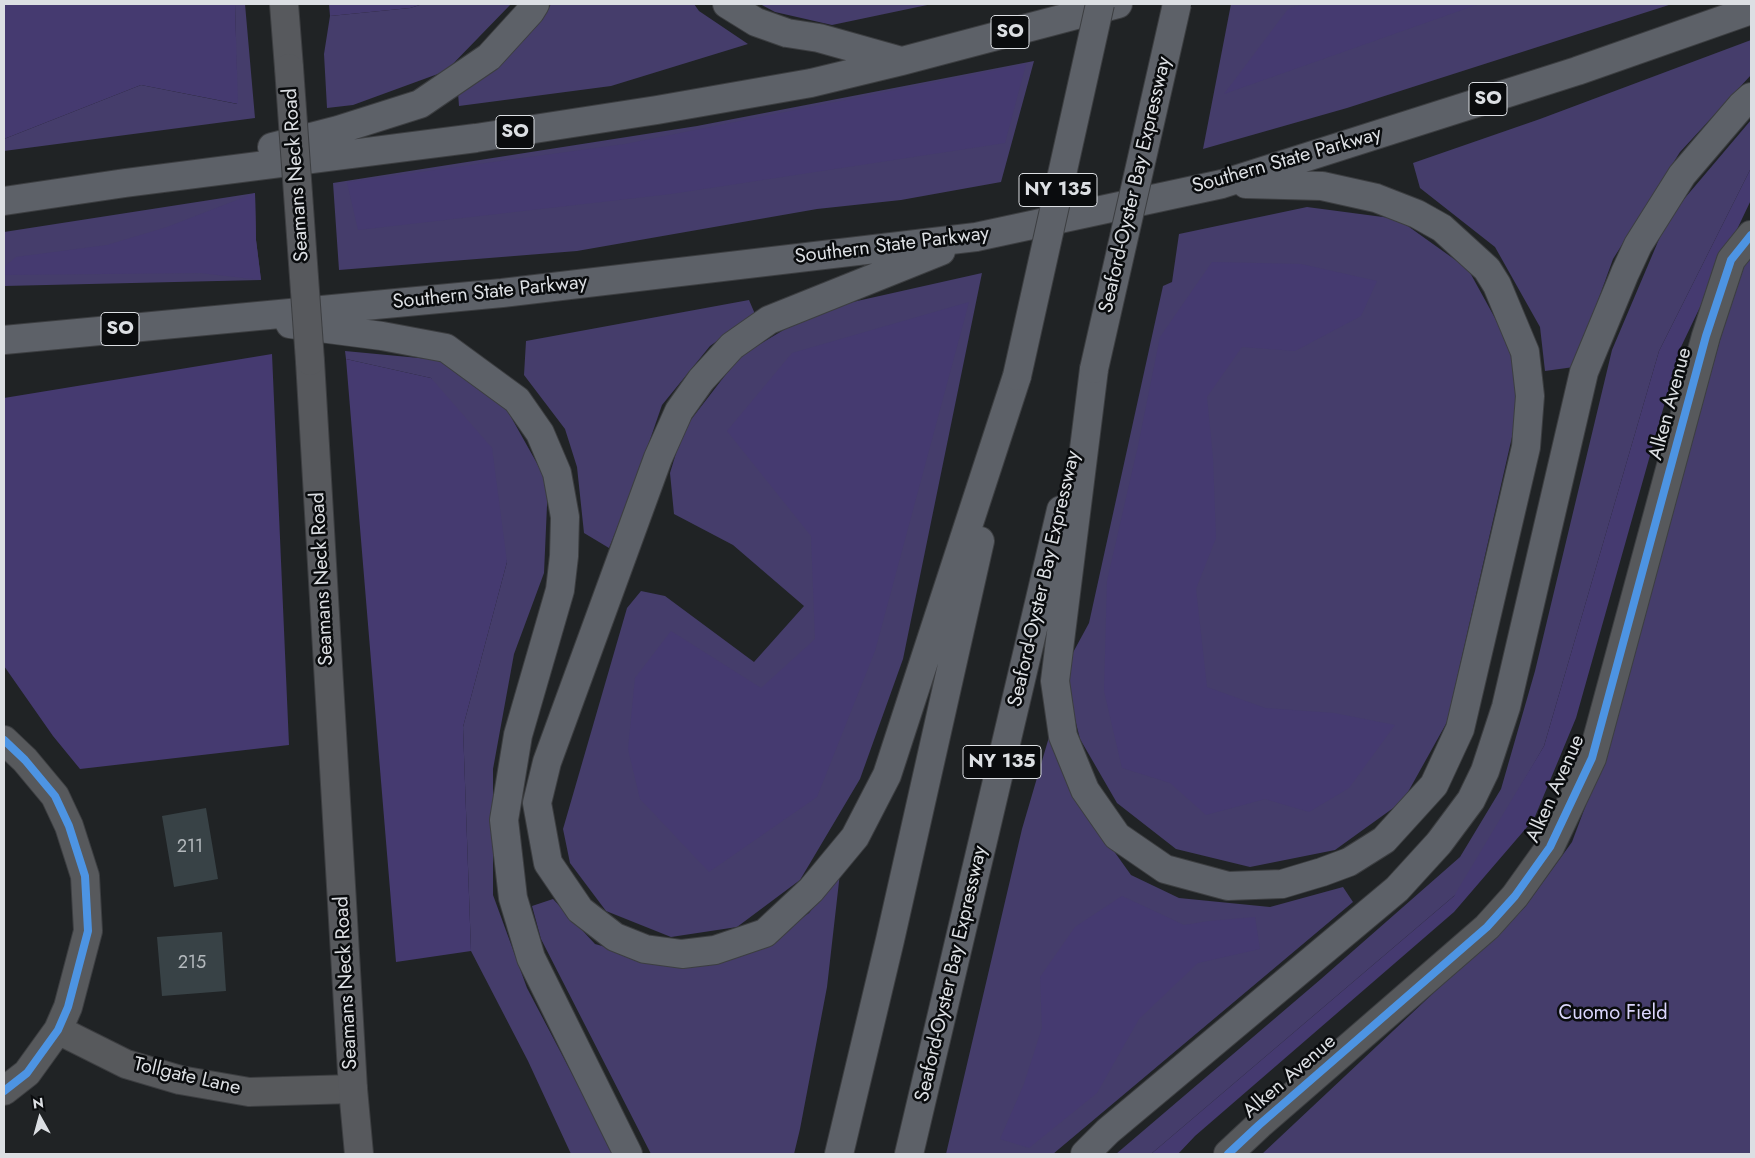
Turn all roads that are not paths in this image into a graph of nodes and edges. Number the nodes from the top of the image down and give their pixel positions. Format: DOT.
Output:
graph roads {
  1 [pos="284,4"];
  2 [pos="535,4"];
  3 [pos="727,4"];
  4 [pos="1100,4"];
  5 [pos="1118,4"];
  6 [pos="1177,4"];
  7 [pos="1751,10"];
  8 [pos="902,61"];
  9 [pos="1751,97"];
  10 [pos="125,184"];
  11 [pos="1222,184"];
  12 [pos="4,201"];
  13 [pos="1751,235"];
  14 [pos="976,237"];
  15 [pos="237,318"];
  16 [pos="4,340"];
  17 [pos="1094,369"];
  18 [pos="1017,376"];
  19 [pos="4,740"];
  20 [pos="58,1030"];
  21 [pos="353,1089"];
  22 [pos="4,1091"];
  23 [pos="359,1154"];
  24 [pos="628,1154"];
  25 [pos="838,1154"];
  26 [pos="909,1154"];
  27 [pos="1084,1154"];
  28 [pos="1228,1154"];
  1 -- 21 [label="main road, Seamans Neck Road, bridge"];
  2 -- 10 [label="highway"];
  3 -- 8 [label="highway"];
  4 -- 18 [label="highway, NY 135, bridge"];
  5 -- 8 [label="highway, SO"];
  6 -- 17 [label="highway, Seaford-Oyster Bay Expressway / NY 135, bridge"];
  7 -- 11 [label="highway, Southern State Parkway / SO"];
  8 -- 10 [label="highway, SO"];
  9 -- 27 [label="highway"];
  10 -- 12 [label="highway, SO"];
  11 -- 14 [label="highway, Southern State Parkway / SO"];
  11 -- 17 [label="highway"];
  13 -- 28 [label="street, Alken Avenue"];
  14 -- 15 [label="highway, Southern State Parkway / SO"];
  14 -- 18 [label="highway"];
  15 -- 16 [label="highway, Southern State Parkway / SO"];
  15 -- 24 [label="highway"];
  17 -- 26 [label="highway, Seaford-Oyster Bay Expressway / NY 135"];
  18 -- 25 [label="highway, NY 135"];
  19 -- 20 [label="street"];
  20 -- 21 [label="street, Tollgate Lane"];
  20 -- 22 [label="street"];
  21 -- 23 [label="main road, Seamans Neck Road"];
}
